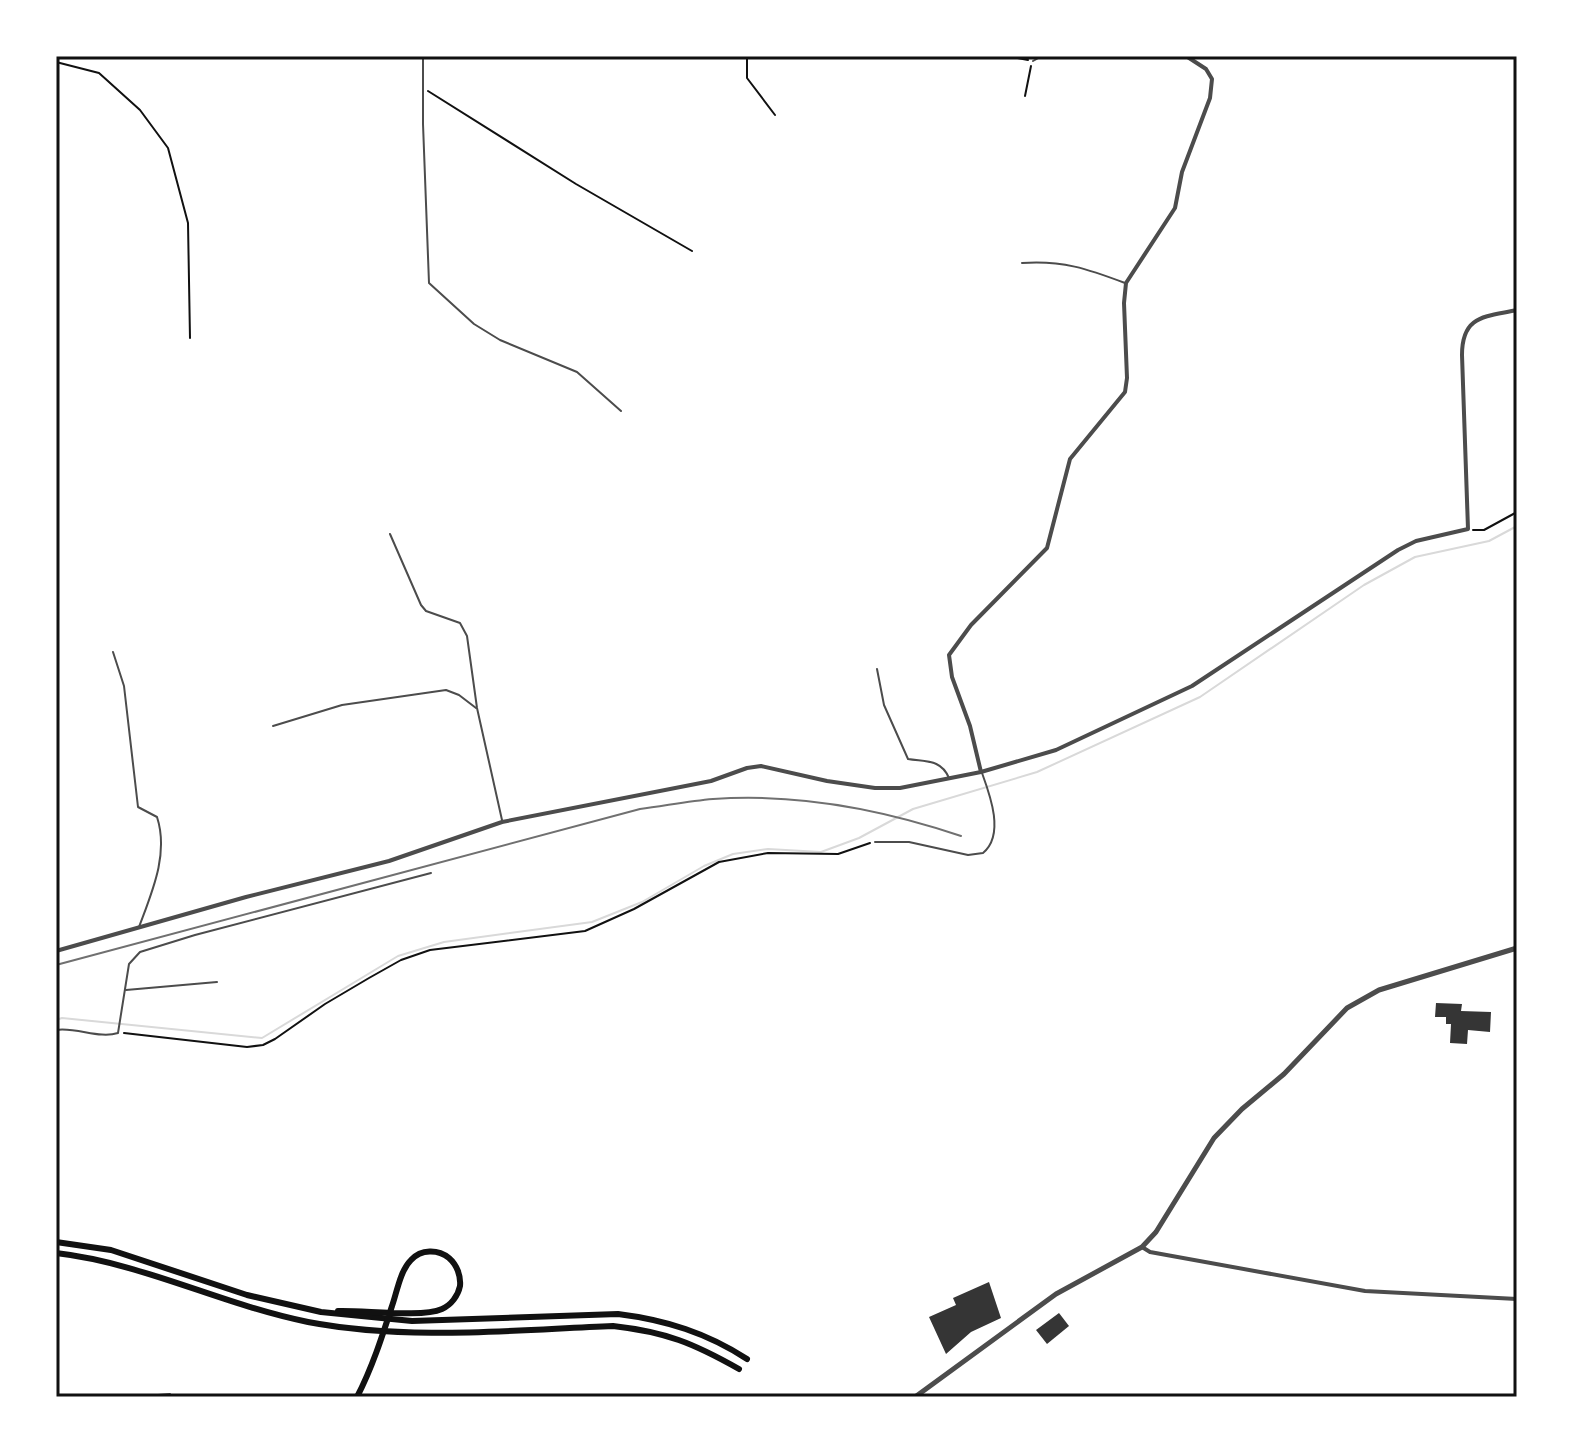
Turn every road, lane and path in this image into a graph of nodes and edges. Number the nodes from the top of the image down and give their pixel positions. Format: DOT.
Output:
graph roads {
  1 [pos="423,56"];
  2 [pos="747,56"];
  3 [pos="1007,56"];
  4 [pos="1042,56"];
  5 [pos="1186,56"];
  6 [pos="1033,61"];
  7 [pos="56,62"];
  8 [pos="424,88"];
  9 [pos="1025,96"];
  10 [pos="775,115"];
  11 [pos="692,251"];
  12 [pos="1022,263"];
  13 [pos="1126,283"];
  14 [pos="1517,310"];
  15 [pos="190,338"];
  16 [pos="621,411"];
  17 [pos="1517,512"];
  18 [pos="1468,529"];
  19 [pos="390,534"];
  20 [pos="113,652"];
  21 [pos="877,669"];
  22 [pos="477,708"];
  23 [pos="273,726"];
  24 [pos="981,772"];
  25 [pos="949,779"];
  26 [pos="502,822"];
  27 [pos="875,842"];
  28 [pos="431,873"];
  29 [pos="139,929"];
  30 [pos="1517,948"];
  31 [pos="56,951"];
  32 [pos="217,982"];
  33 [pos="126,990"];
  34 [pos="56,1030"];
  35 [pos="118,1033"];
  36 [pos="56,1242"];
  37 [pos="1142,1247"];
  38 [pos="56,1253"];
  39 [pos="1517,1299"];
  40 [pos="321,1312"];
  41 [pos="747,1359"];
  42 [pos="739,1369"];
  43 [pos="170,1394"];
  44 [pos="134,1397"];
  45 [pos="357,1397"];
  46 [pos="915,1397"];
  1 -- 8 [label="lane"];
  2 -- 10 [label="path"];
  3 -- 6 [label="path"];
  4 -- 6 [label="lane"];
  5 -- 13 [label="street"];
  6 -- 9 [label="path"];
  7 -- 15 [label="path"];
  8 -- 11 [label="path"];
  8 -- 16 [label="lane"];
  12 -- 13 [label="lane"];
  13 -- 24 [label="street"];
  14 -- 18 [label="street"];
  17 -- 18 [label="path"];
  18 -- 24 [label="street"];
  19 -- 22 [label="lane"];
  20 -- 29 [label="lane"];
  21 -- 25 [label="lane"];
  22 -- 23 [label="lane"];
  22 -- 26 [label="lane"];
  24 -- 25 [label="street"];
  24 -- 27 [label="lane"];
  25 -- 26 [label="street"];
  26 -- 29 [label="street"];
  27 -- 35 [label="path"];
  28 -- 33 [label="lane"];
  29 -- 31 [label="street"];
  30 -- 37 [label="street"];
  32 -- 33 [label="lane"];
  33 -- 35 [label="lane"];
  34 -- 35 [label="lane"];
  36 -- 40 [label="highway"];
  37 -- 39 [label="street"];
  37 -- 46 [label="street"];
  38 -- 42 [label="highway"];
  40 -- 41 [label="highway"];
  40 -- 45 [label="highway"];
  43 -- 44 [label="lane"];
}
